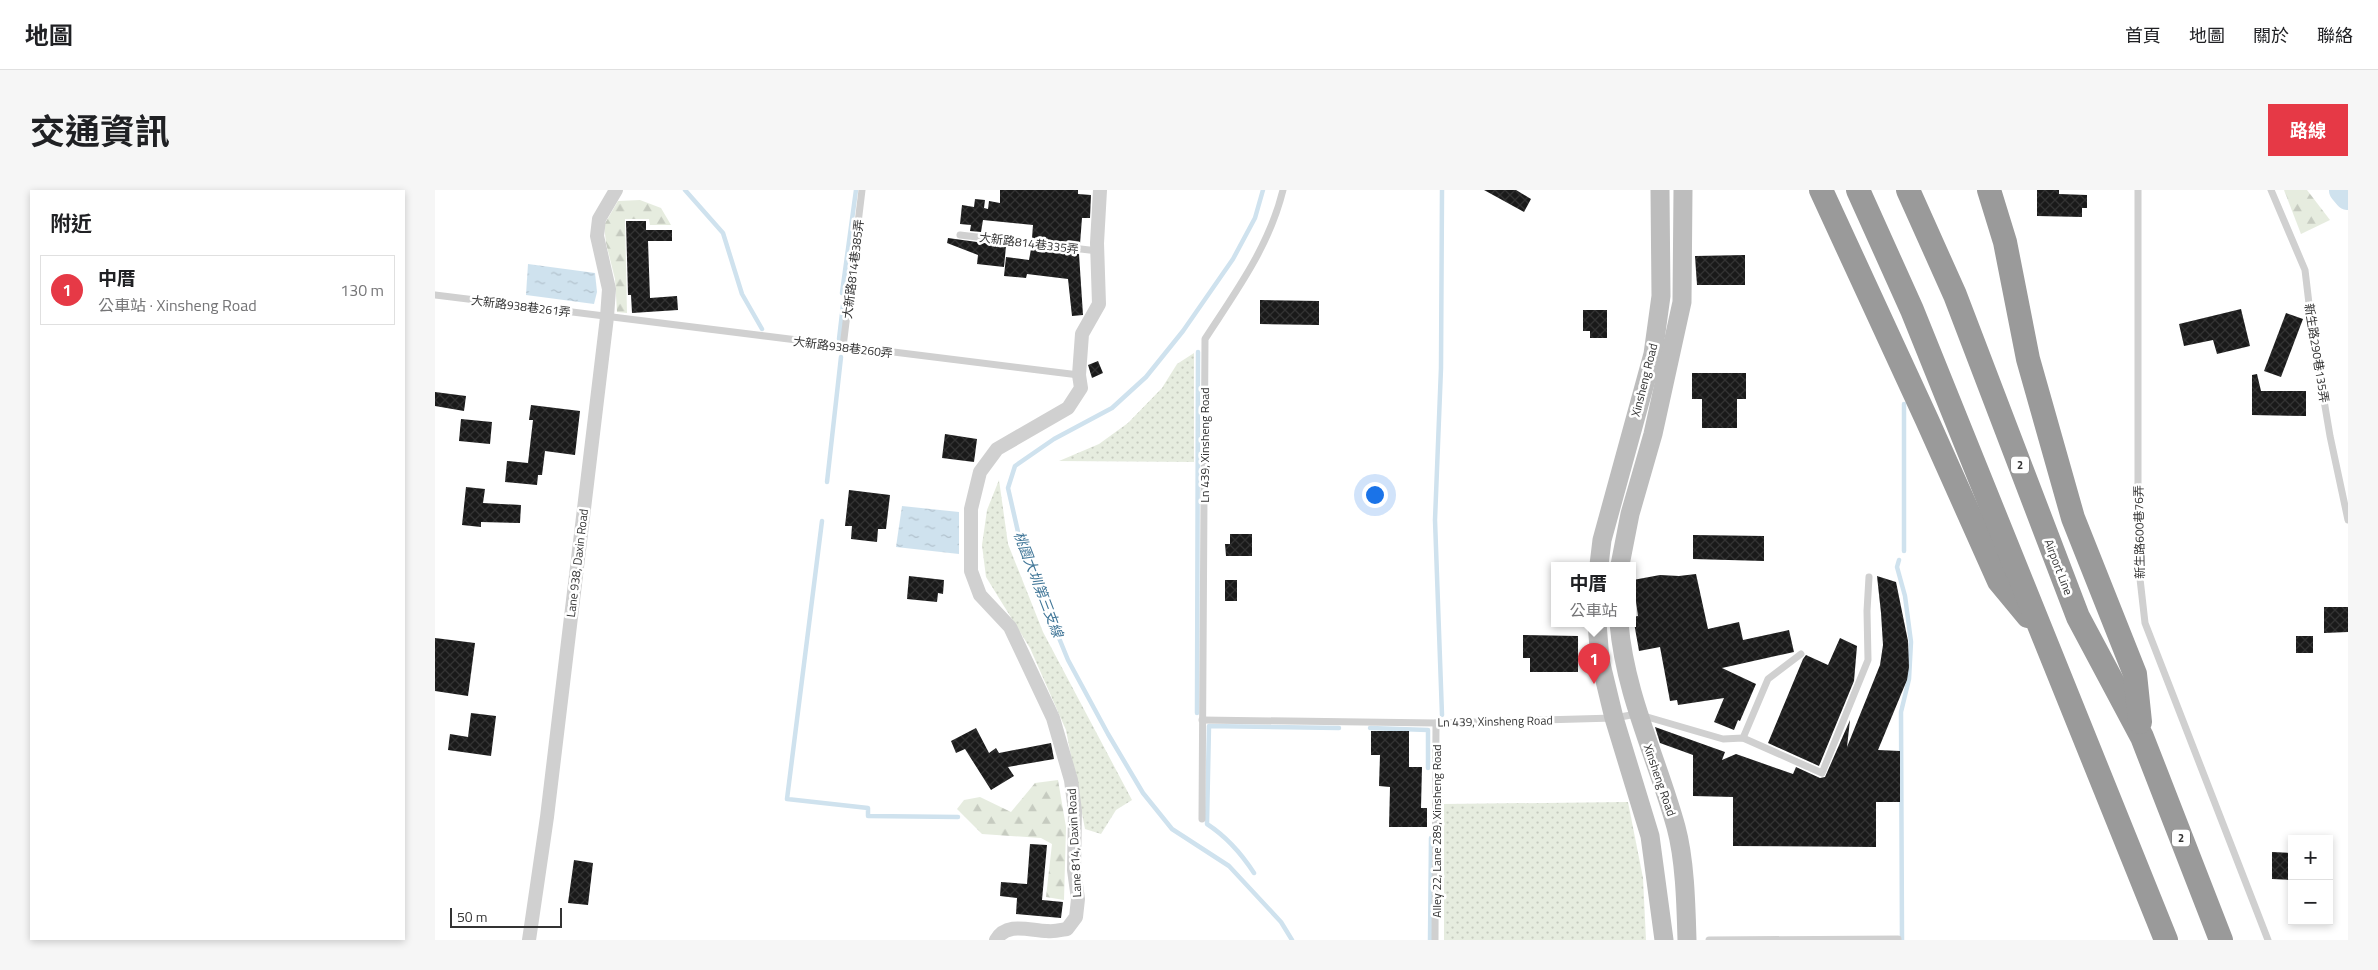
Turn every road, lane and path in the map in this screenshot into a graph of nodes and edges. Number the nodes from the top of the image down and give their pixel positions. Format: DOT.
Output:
graph roads {
  1 [pos="617,190"];
  2 [pos="862,190"];
  3 [pos="1100,190"];
  4 [pos="1283,190"];
  5 [pos="1660,190"];
  6 [pos="1683,190"];
  7 [pos="1821,190"];
  8 [pos="1858,190"];
  9 [pos="1908,190"];
  10 [pos="1989,190"];
  11 [pos="2001,190"];
  12 [pos="2138,190"];
  13 [pos="2271,190"];
  14 [pos="960,235"];
  15 [pos="2005,242"];
  16 [pos="1098,251"];
  17 [pos="435,295"];
  18 [pos="607,317"];
  19 [pos="843,347"];
  20 [pos="1079,375"];
  21 [pos="2348,520"];
  22 [pos="1599,562"];
  23 [pos="1621,562"];
  24 [pos="1869,577"];
  25 [pos="1597,627"];
  26 [pos="1620,627"];
  27 [pos="2043,634"];
  28 [pos="1801,654"];
  29 [pos="1637,714"];
  30 [pos="1614,718"];
  31 [pos="1202,720"];
  32 [pos="1436,722"];
  33 [pos="2142,737"];
  34 [pos="1743,738"];
  35 [pos="1202,818"];
  36 [pos="1898,939"];
  37 [pos="529,940"];
  38 [pos="996,940"];
  39 [pos="1435,940"];
  40 [pos="1664,940"];
  41 [pos="1687,940"];
  42 [pos="1709,940"];
  43 [pos="2167,940"];
  44 [pos="2221,940"];
  45 [pos="2268,940"];
  1 -- 18 [label="street, Lane 938, Daxin Road"];
  2 -- 19 [label="lane, 大新路814巷385弄"];
  3 -- 16 [label="street, Lane 814, Daxin Road"];
  4 -- 31 [label="lane, Ln 439, Xinsheng Road"];
  5 -- 22 [label="main road, Xinsheng Road"];
  6 -- 23 [label="main road, Xinsheng Road"];
  7 -- 27 [label="highway"];
  8 -- 27 [label="highway"];
  9 -- 33 [label="highway, Airport Line / 2"];
  10 -- 15 [label="highway"];
  11 -- 15 [label="highway"];
  12 -- 45 [label="lane, 新生路600巷76弄"];
  13 -- 21 [label="lane, 新生路290巷135弄"];
  14 -- 16 [label="lane, 大新路814巷335弄"];
  15 -- 33 [label="highway"];
  16 -- 20 [label="street, Lane 814, Daxin Road"];
  17 -- 18 [label="lane, 大新路938巷261弄"];
  18 -- 19 [label="lane, 大新路938巷260弄"];
  18 -- 37 [label="street, Lane 938, Daxin Road"];
  19 -- 20 [label="lane, 大新路938巷260弄"];
  20 -- 38 [label="street, Lane 814, Daxin Road"];
  24 -- 34 [label="lane"];
  25 -- 30 [label="main road, Xinsheng Road"];
  26 -- 29 [label="main road, Xinsheng Road"];
  27 -- 43 [label="highway"];
  28 -- 34 [label="lane"];
  29 -- 30 [label="lane, Ln 439, Xinsheng Road"];
  29 -- 34 [label="lane"];
  29 -- 41 [label="main road, Xinsheng Road"];
  30 -- 32 [label="lane, Ln 439, Xinsheng Road"];
  30 -- 40 [label="main road, Xinsheng Road"];
  31 -- 32 [label="lane, Ln 439, Xinsheng Road"];
  31 -- 35 [label="lane, Ln 439, Xinsheng Road"];
  32 -- 39 [label="lane, Alley 22, Lane 289, Xinsheng Road"];
  33 -- 44 [label="highway, Airport Line / 2"];
  36 -- 42 [label="lane"];
}
